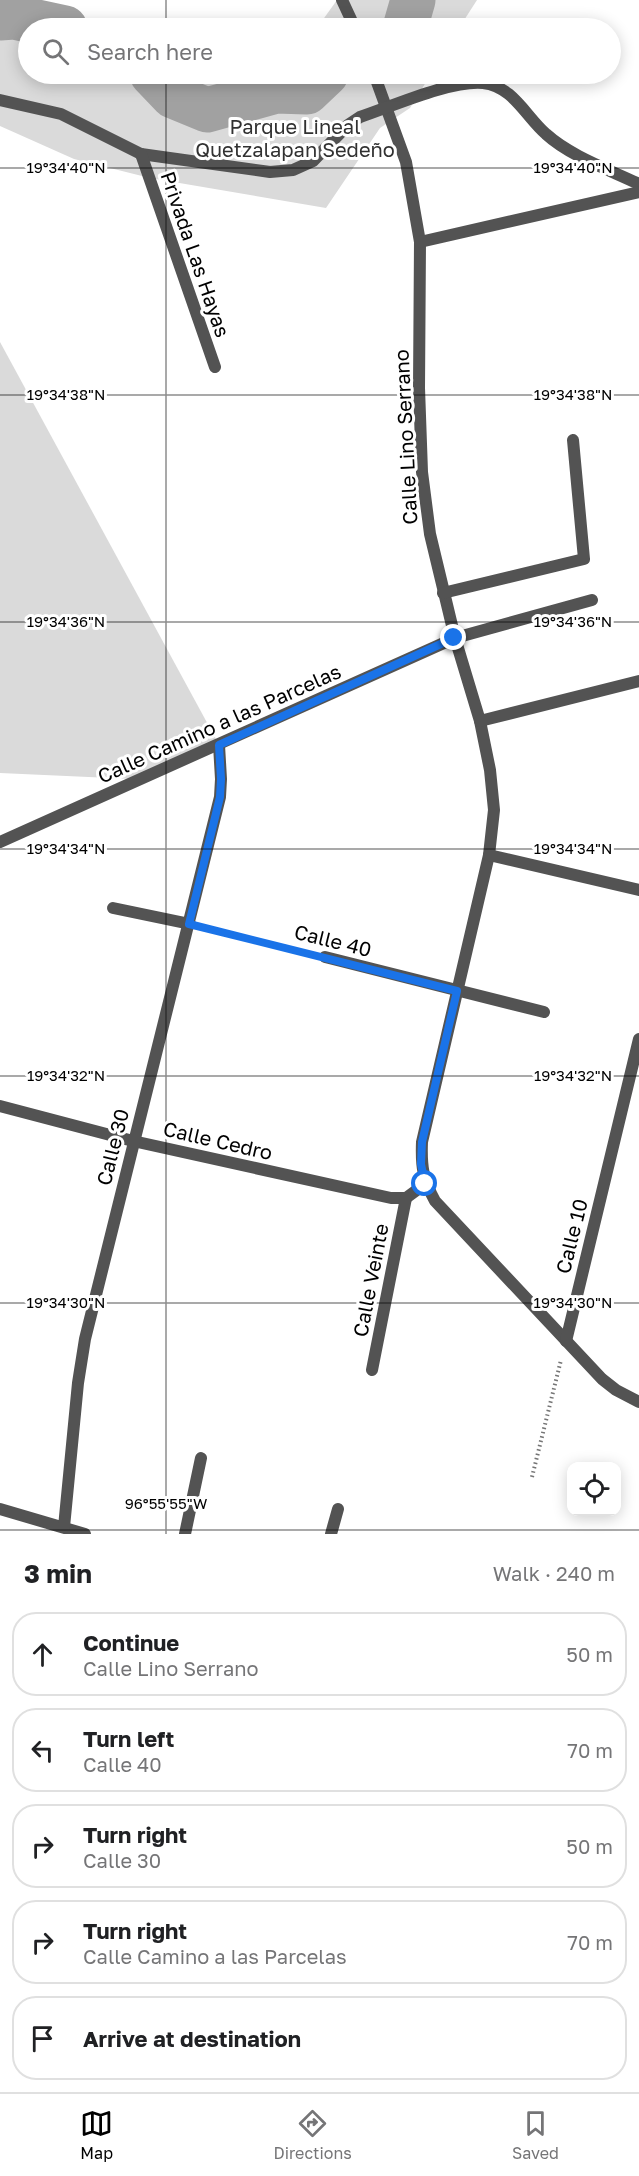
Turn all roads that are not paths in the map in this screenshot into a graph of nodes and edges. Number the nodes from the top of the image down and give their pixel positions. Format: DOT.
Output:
graph roads {
  1 [pos="342,0"];
  2 [pos="350,18"];
  3 [pos="378,84"];
  4 [pos="458,84"];
  5 [pos="488,84"];
  6 [pos="0,100"];
  7 [pos="386,108"];
  8 [pos="141,154"];
  9 [pos="639,184"];
  10 [pos="639,192"];
  11 [pos="420,242"];
  12 [pos="215,367"];
  13 [pos="573,440"];
  14 [pos="443,593"];
  15 [pos="592,600"];
  16 [pos="454,638"];
  17 [pos="639,681"];
  18 [pos="480,721"];
  19 [pos="219,745"];
  20 [pos="0,843"];
  21 [pos="489,855"];
  22 [pos="639,891"];
  23 [pos="113,908"];
  24 [pos="189,924"];
  25 [pos="325,957"];
  26 [pos="457,991"];
  27 [pos="544,1012"];
  28 [pos="639,1039"];
  29 [pos="0,1106"];
  30 [pos="133,1141"];
  31 [pos="425,1184"];
  32 [pos="406,1198"];
  33 [pos="566,1341"];
  34 [pos="372,1370"];
  35 [pos="639,1402"];
  36 [pos="201,1458"];
  37 [pos="0,1509"];
  38 [pos="338,1509"];
  39 [pos="64,1527"];
  40 [pos="85,1534"];
  41 [pos="185,1534"];
  42 [pos="331,1534"];
  1 -- 2 [label="street"];
  3 -- 7 [label="street, Calle Lino Serrano"];
  4 -- 7 [label="street, Privada Las Hayas"];
  5 -- 9 [label="street, Privada Las Hayas"];
  6 -- 8 [label="street, Privada Las Hayas"];
  7 -- 8 [label="street, Privada Las Hayas"];
  7 -- 11 [label="street, Calle Lino Serrano"];
  8 -- 12 [label="street, Privada Las Hayas"];
  10 -- 11 [label="street"];
  11 -- 14 [label="street, Calle Lino Serrano"];
  13 -- 14 [label="street"];
  14 -- 16 [label="street, Calle Lino Serrano"];
  15 -- 16 [label="street, Calle Camino a las Parcelas"];
  16 -- 18 [label="street, Calle Lino Serrano"];
  16 -- 19 [label="street, Calle Camino a las Parcelas"];
  17 -- 18 [label="street"];
  18 -- 21 [label="street, Calle Lino Serrano"];
  19 -- 20 [label="street, Calle Camino a las Parcelas"];
  19 -- 24 [label="street, Calle 30"];
  21 -- 22 [label="street"];
  21 -- 26 [label="street, Calle Lino Serrano"];
  23 -- 24 [label="street"];
  24 -- 30 [label="street, Calle 30"];
  25 -- 26 [label="street, Calle 40"];
  26 -- 27 [label="street, Calle 40"];
  26 -- 31 [label="street, Calle Lino Serrano"];
  28 -- 33 [label="street, Calle 10"];
  29 -- 30 [label="street, Calle Cedro"];
  30 -- 32 [label="street, Calle Cedro"];
  30 -- 39 [label="street, Calle 30"];
  31 -- 32 [label="street"];
  31 -- 33 [label="street"];
  32 -- 34 [label="street, Calle Veinte"];
  33 -- 35 [label="street"];
  36 -- 41 [label="street"];
  37 -- 39 [label="street"];
  38 -- 42 [label="street"];
  39 -- 40 [label="street"];
}
